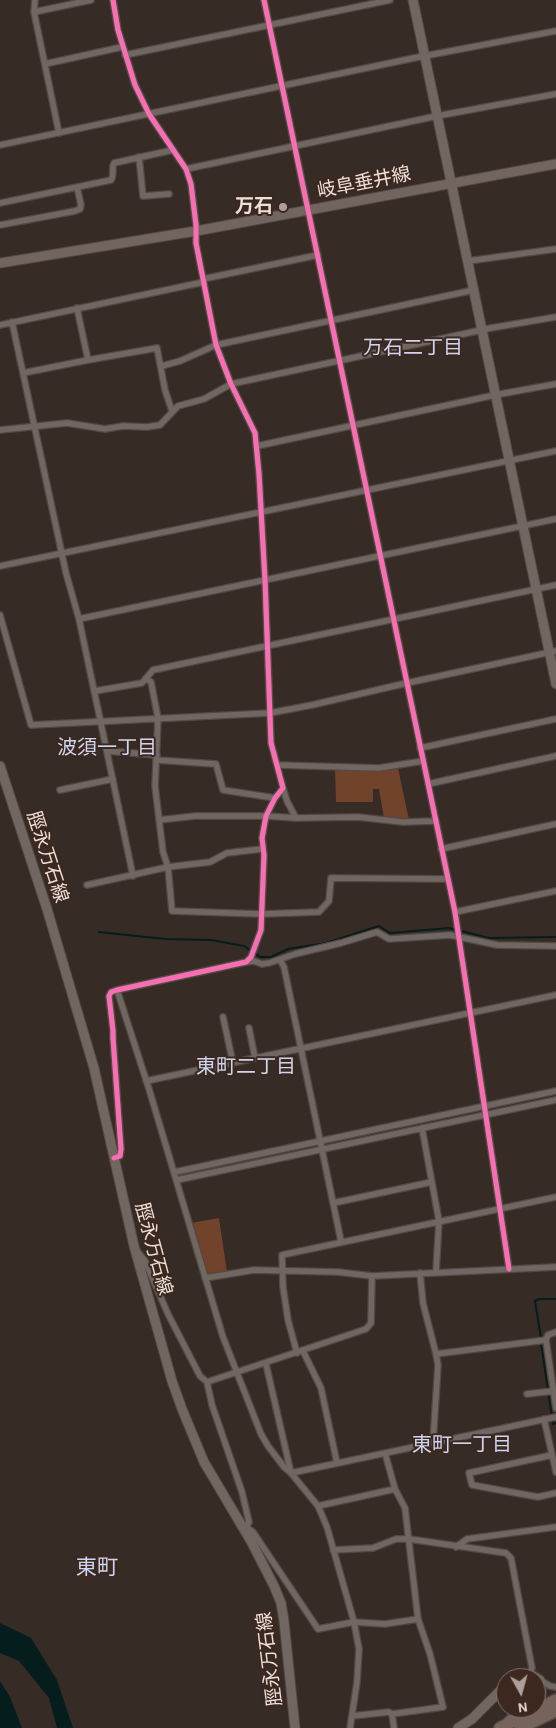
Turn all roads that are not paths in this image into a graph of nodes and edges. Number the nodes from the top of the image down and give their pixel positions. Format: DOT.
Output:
graph roads {
  1 [pos="35,0"];
  2 [pos="91,0"];
  3 [pos="113,0"];
  4 [pos="264,0"];
  5 [pos="390,0"];
  6 [pos="413,0"];
  7 [pos="34,12"];
  8 [pos="269,25"];
  9 [pos="556,32"];
  10 [pos="122,47"];
  11 [pos="125,55"];
  12 [pos="425,56"];
  13 [pos="45,64"];
  14 [pos="282,86"];
  15 [pos="556,94"];
  16 [pos="149,114"];
  17 [pos="437,116"];
  18 [pos="59,133"];
  19 [pos="0,145"];
  20 [pos="294,146"];
  21 [pos="173,150"];
  22 [pos="139,157"];
  23 [pos="556,164"];
  24 [pos="186,169"];
  25 [pos="451,184"];
  26 [pos="77,187"];
  27 [pos="169,194"];
  28 [pos="0,203"];
  29 [pos="308,210"];
  30 [pos="0,225"];
  31 [pos="196,231"];
  32 [pos="556,249"];
  33 [pos="318,254"];
  34 [pos="468,261"];
  35 [pos="0,263"];
  36 [pos="203,280"];
  37 [pos="474,290"];
  38 [pos="77,308"];
  39 [pos="556,317"];
  40 [pos="331,319"];
  41 [pos="12,322"];
  42 [pos="0,325"];
  43 [pos="482,330"];
  44 [pos="216,345"];
  45 [pos="88,360"];
  46 [pos="339,360"];
  47 [pos="162,366"];
  48 [pos="23,373"];
  49 [pos="231,384"];
  50 [pos="556,384"];
  51 [pos="496,395"];
  52 [pos="172,411"];
  53 [pos="353,425"];
  54 [pos="35,426"];
  55 [pos="0,430"];
  56 [pos="257,446"];
  57 [pos="556,451"];
  58 [pos="509,460"];
  59 [pos="366,490"];
  60 [pos="261,512"];
  61 [pos="556,519"];
  62 [pos="523,526"];
  63 [pos="62,553"];
  64 [pos="379,556"];
  65 [pos="0,566"];
  66 [pos="265,580"];
  67 [pos="556,585"];
  68 [pos="536,589"];
  69 [pos="0,615"];
  70 [pos="79,619"];
  71 [pos="393,619"];
  72 [pos="268,645"];
  73 [pos="552,652"];
  74 [pos="146,678"];
  75 [pos="407,683"];
  76 [pos="556,684"];
  77 [pos="94,691"];
  78 [pos="270,713"];
  79 [pos="158,718"];
  80 [pos="556,719"];
  81 [pos="100,721"];
  82 [pos="420,748"];
  83 [pos="107,751"];
  84 [pos="556,756"];
  85 [pos="156,757"];
  86 [pos="423,761"];
  87 [pos="277,765"];
  88 [pos="0,766"];
  89 [pos="113,779"];
  90 [pos="428,784"];
  91 [pos="283,788"];
  92 [pos="60,790"];
  93 [pos="275,798"];
  94 [pos="266,816"];
  95 [pos="296,818"];
  96 [pos="159,820"];
  97 [pos="435,821"];
  98 [pos="556,824"];
  99 [pos="262,849"];
  100 [pos="441,849"];
  101 [pos="168,868"];
  102 [pos="133,876"];
  103 [pos="448,879"];
  104 [pos="86,885"];
  105 [pos="556,891"];
  106 [pos="455,912"];
  107 [pos="261,914"];
  108 [pos="459,937"];
  109 [pos="556,946"];
  110 [pos="280,960"];
  111 [pos="246,962"];
  112 [pos="117,990"];
  113 [pos="556,995"];
  114 [pos="470,1013"];
  115 [pos="223,1017"];
  116 [pos="249,1028"];
  117 [pos="300,1049"];
  118 [pos="255,1058"];
  119 [pos="233,1063"];
  120 [pos="146,1081"];
  121 [pos="556,1091"];
  122 [pos="556,1100"];
  123 [pos="485,1106"];
  124 [pos="487,1115"];
  125 [pos="422,1128"];
  126 [pos="319,1141"];
  127 [pos="321,1149"];
  128 [pos="114,1158"];
  129 [pos="174,1172"];
  130 [pos="177,1180"];
  131 [pos="432,1182"];
  132 [pos="556,1197"];
  133 [pos="333,1203"];
  134 [pos="500,1209"];
  135 [pos="439,1221"];
  136 [pos="341,1242"];
  137 [pos="134,1246"];
  138 [pos="556,1267"];
  139 [pos="509,1269"];
  140 [pos="284,1270"];
  141 [pos="436,1272"];
  142 [pos="420,1273"];
  143 [pos="372,1276"];
  144 [pos="205,1278"];
  145 [pos="556,1332"];
  146 [pos="546,1340"];
  147 [pos="300,1352"];
  148 [pos="436,1354"];
  149 [pos="266,1364"];
  150 [pos="237,1373"];
  151 [pos="207,1382"];
  152 [pos="554,1391"];
  153 [pos="527,1394"];
  154 [pos="556,1408"];
  155 [pos="556,1417"];
  156 [pos="544,1419"];
  157 [pos="433,1443"];
  158 [pos="385,1453"];
  159 [pos="552,1455"];
  160 [pos="337,1463"];
  161 [pos="556,1472"];
  162 [pos="291,1473"];
  163 [pos="395,1489"];
  164 [pos="556,1493"];
  165 [pos="318,1506"];
  166 [pos="556,1527"];
  167 [pos="245,1528"];
  168 [pos="409,1539"];
  169 [pos="456,1547"];
  170 [pos="333,1550"];
  171 [pos="418,1619"];
  172 [pos="354,1622"];
  173 [pos="532,1668"];
  174 [pos="496,1695"];
  175 [pos="556,1700"];
  176 [pos="556,1711"];
  177 [pos="392,1714"];
  178 [pos="352,1716"];
  179 [pos="510,1718"];
  180 [pos="556,1719"];
  181 [pos="295,1728"];
  182 [pos="350,1728"];
  183 [pos="394,1728"];
  184 [pos="458,1728"];
  185 [pos="499,1728"];
  186 [pos="520,1728"];
  187 [pos="532,1728"];
  1 -- 7 [label="street"];
  2 -- 7 [label="street"];
  3 -- 10 [label="street"];
  4 -- 8 [label="street"];
  5 -- 8 [label="street"];
  6 -- 12 [label="main road"];
  7 -- 13 [label="street"];
  8 -- 11 [label="street"];
  8 -- 14 [label="street"];
  9 -- 12 [label="street"];
  10 -- 11 [label="street"];
  10 -- 13 [label="street"];
  11 -- 16 [label="street"];
  12 -- 14 [label="street"];
  12 -- 17 [label="main road"];
  13 -- 18 [label="street"];
  14 -- 16 [label="street"];
  14 -- 20 [label="street"];
  15 -- 17 [label="street"];
  16 -- 18 [label="street"];
  16 -- 21 [label="street"];
  17 -- 20 [label="street"];
  17 -- 25 [label="main road"];
  18 -- 19 [label="street"];
  20 -- 24 [label="street"];
  20 -- 29 [label="street"];
  21 -- 22 [label="street"];
  21 -- 24 [label="street"];
  22 -- 26 [label="street"];
  22 -- 27 [label="street"];
  23 -- 25 [label="main road, 岐阜垂井線"];
  24 -- 31 [label="street"];
  25 -- 29 [label="main road, 岐阜垂井線"];
  25 -- 34 [label="main road"];
  26 -- 28 [label="street"];
  26 -- 30 [label="street"];
  29 -- 31 [label="main road, 岐阜垂井線"];
  29 -- 33 [label="street"];
  31 -- 35 [label="main road, 岐阜垂井線"];
  31 -- 36 [label="street"];
  32 -- 34 [label="street"];
  33 -- 36 [label="street"];
  33 -- 40 [label="street"];
  34 -- 37 [label="main road"];
  36 -- 38 [label="street"];
  36 -- 44 [label="street"];
  37 -- 40 [label="street"];
  37 -- 43 [label="main road"];
  38 -- 41 [label="street"];
  38 -- 45 [label="street"];
  39 -- 43 [label="street"];
  40 -- 44 [label="street"];
  40 -- 46 [label="street"];
  41 -- 42 [label="street"];
  41 -- 48 [label="street"];
  43 -- 46 [label="street"];
  43 -- 51 [label="main road"];
  44 -- 47 [label="street"];
  44 -- 49 [label="street"];
  45 -- 47 [label="street"];
  45 -- 48 [label="street"];
  46 -- 49 [label="street"];
  46 -- 53 [label="street"];
  47 -- 52 [label="street"];
  48 -- 54 [label="street"];
  49 -- 52 [label="street"];
  49 -- 56 [label="street"];
  50 -- 51 [label="street"];
  51 -- 53 [label="street"];
  51 -- 58 [label="main road"];
  52 -- 54 [label="street"];
  53 -- 56 [label="street"];
  53 -- 59 [label="street"];
  54 -- 55 [label="street"];
  54 -- 63 [label="street"];
  56 -- 60 [label="street"];
  57 -- 58 [label="street"];
  58 -- 59 [label="street"];
  58 -- 62 [label="main road"];
  59 -- 60 [label="street"];
  59 -- 64 [label="street"];
  60 -- 63 [label="street"];
  60 -- 66 [label="street"];
  61 -- 62 [label="street"];
  62 -- 64 [label="street"];
  62 -- 68 [label="main road"];
  63 -- 65 [label="street"];
  63 -- 70 [label="street"];
  64 -- 66 [label="street"];
  64 -- 71 [label="street"];
  66 -- 70 [label="street"];
  66 -- 72 [label="street"];
  67 -- 68 [label="street"];
  68 -- 71 [label="street"];
  68 -- 73 [label="main road"];
  69 -- 81 [label="street"];
  70 -- 77 [label="street"];
  71 -- 72 [label="street"];
  71 -- 75 [label="street"];
  72 -- 74 [label="street"];
  72 -- 78 [label="street"];
  73 -- 75 [label="street"];
  73 -- 76 [label="main road"];
  74 -- 77 [label="street"];
  74 -- 79 [label="street"];
  75 -- 78 [label="street"];
  75 -- 82 [label="street"];
  77 -- 81 [label="street"];
  78 -- 79 [label="street"];
  78 -- 87 [label="street"];
  79 -- 81 [label="street"];
  79 -- 85 [label="street"];
  80 -- 82 [label="street"];
  81 -- 83 [label="street"];
  82 -- 86 [label="street"];
  83 -- 85 [label="street"];
  83 -- 89 [label="street"];
  84 -- 90 [label="street"];
  85 -- 93 [label="street"];
  85 -- 96 [label="street"];
  86 -- 87 [label="street"];
  86 -- 90 [label="street"];
  87 -- 91 [label="street"];
  88 -- 128 [label="main road, 脛永万石線"];
  89 -- 92 [label="street"];
  89 -- 102 [label="street"];
  90 -- 97 [label="street"];
  91 -- 93 [label="street"];
  91 -- 95 [label="street"];
  93 -- 94 [label="street"];
  94 -- 95 [label="street"];
  94 -- 96 [label="street"];
  94 -- 99 [label="street"];
  95 -- 97 [label="street"];
  96 -- 101 [label="street"];
  97 -- 100 [label="street"];
  98 -- 100 [label="street"];
  99 -- 101 [label="street"];
  99 -- 107 [label="street"];
  100 -- 103 [label="street"];
  101 -- 102 [label="street"];
  101 -- 107 [label="street"];
  102 -- 104 [label="street"];
  103 -- 106 [label="street"];
  103 -- 107 [label="street"];
  105 -- 106 [label="street"];
  106 -- 108 [label="street"];
  107 -- 111 [label="street"];
  108 -- 109 [label="street"];
  108 -- 110 [label="street"];
  108 -- 114 [label="street"];
  110 -- 111 [label="street"];
  110 -- 117 [label="street"];
  111 -- 112 [label="street"];
  112 -- 120 [label="street"];
  112 -- 128 [label="street"];
  113 -- 114 [label="street"];
  114 -- 117 [label="street"];
  114 -- 123 [label="street"];
  115 -- 119 [label="street"];
  116 -- 118 [label="street"];
  117 -- 118 [label="street"];
  117 -- 126 [label="street"];
  118 -- 119 [label="street"];
  119 -- 120 [label="street"];
  120 -- 129 [label="street"];
  121 -- 123 [label="street"];
  122 -- 124 [label="street"];
  123 -- 124 [label="street"];
  123 -- 126 [label="street"];
  124 -- 125 [label="street"];
  124 -- 134 [label="street"];
  125 -- 127 [label="street"];
  125 -- 131 [label="street"];
  126 -- 127 [label="street"];
  126 -- 129 [label="street"];
  127 -- 130 [label="street"];
  127 -- 133 [label="street"];
  128 -- 137 [label="main road, 脛永万石線"];
  129 -- 130 [label="street"];
  130 -- 144 [label="street"];
  131 -- 133 [label="street"];
  131 -- 135 [label="street"];
  132 -- 134 [label="street"];
  133 -- 136 [label="street"];
  134 -- 135 [label="street"];
  134 -- 139 [label="street"];
  135 -- 136 [label="street"];
  135 -- 141 [label="street"];
  136 -- 140 [label="street"];
  137 -- 151 [label="street"];
  137 -- 167 [label="main road, 脛永万石線"];
  138 -- 139 [label="street"];
  139 -- 141 [label="street"];
  140 -- 143 [label="street"];
  140 -- 144 [label="street"];
  140 -- 147 [label="street"];
  141 -- 142 [label="street"];
  142 -- 143 [label="street"];
  142 -- 148 [label="street"];
  143 -- 147 [label="street"];
  144 -- 150 [label="street"];
  145 -- 146 [label="street"];
  146 -- 148 [label="street"];
  146 -- 152 [label="street"];
  147 -- 149 [label="street"];
  147 -- 160 [label="street"];
  148 -- 157 [label="street"];
  149 -- 150 [label="street"];
  149 -- 162 [label="street"];
  150 -- 151 [label="street"];
  150 -- 162 [label="street"];
  151 -- 167 [label="street"];
  152 -- 153 [label="street"];
  152 -- 154 [label="street"];
  155 -- 156 [label="street"];
  156 -- 157 [label="street"];
  156 -- 159 [label="street"];
  157 -- 158 [label="street"];
  158 -- 160 [label="street"];
  158 -- 163 [label="street"];
  159 -- 161 [label="street"];
  159 -- 164 [label="street"];
  160 -- 162 [label="street"];
  162 -- 165 [label="street"];
  163 -- 165 [label="street"];
  163 -- 168 [label="street"];
  165 -- 170 [label="street"];
  166 -- 169 [label="street"];
  167 -- 172 [label="street"];
  167 -- 181 [label="main road, 脛永万石線"];
  168 -- 169 [label="street"];
  168 -- 170 [label="street"];
  168 -- 171 [label="street"];
  169 -- 173 [label="street"];
  170 -- 172 [label="street"];
  171 -- 172 [label="street"];
  171 -- 177 [label="street"];
  172 -- 178 [label="street"];
  174 -- 184 [label="main road"];
  175 -- 185 [label="highway"];
  176 -- 186 [label="highway"];
  177 -- 178 [label="street"];
  177 -- 183 [label="street"];
  178 -- 182 [label="street"];
  179 -- 185 [label="street"];
  180 -- 187 [label="street"];
}
